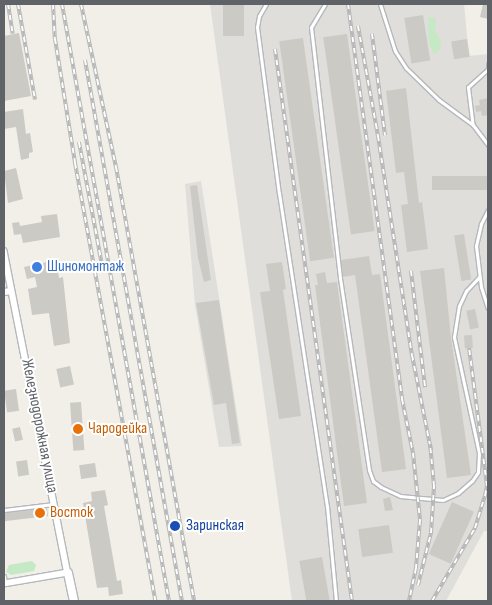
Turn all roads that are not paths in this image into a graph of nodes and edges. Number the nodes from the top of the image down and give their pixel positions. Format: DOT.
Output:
graph roads {
  1 [pos="266,4"];
  2 [pos="325,4"];
  3 [pos="380,4"];
  4 [pos="488,64"];
  5 [pos="473,125"];
  6 [pos="488,145"];
  7 [pos="488,210"];
  8 [pos="4,251"];
  9 [pos="479,277"];
  10 [pos="11,291"];
  11 [pos="4,292"];
  12 [pos="488,308"];
  13 [pos="54,504"];
  14 [pos="4,510"];
  15 [pos="68,573"];
  16 [pos="4,576"];
  17 [pos="4,584"];
  18 [pos="74,601"];
  19 [pos="336,601"];
  1 -- 19 [label="lane"];
  2 -- 9 [label="lane"];
  3 -- 5 [label="lane"];
  4 -- 5 [label="lane"];
  5 -- 6 [label="lane"];
  7 -- 9 [label="lane"];
  8 -- 10 [label="street, Железнодорожная улица"];
  9 -- 12 [label="lane"];
  10 -- 11 [label="street"];
  10 -- 13 [label="street, Железнодорожная улица"];
  13 -- 14 [label="lane"];
  13 -- 15 [label="street, Железнодорожная улица"];
  15 -- 17 [label="street"];
  15 -- 18 [label="street, Железнодорожная улица"];
  16 -- 17 [label="lane"];
}
